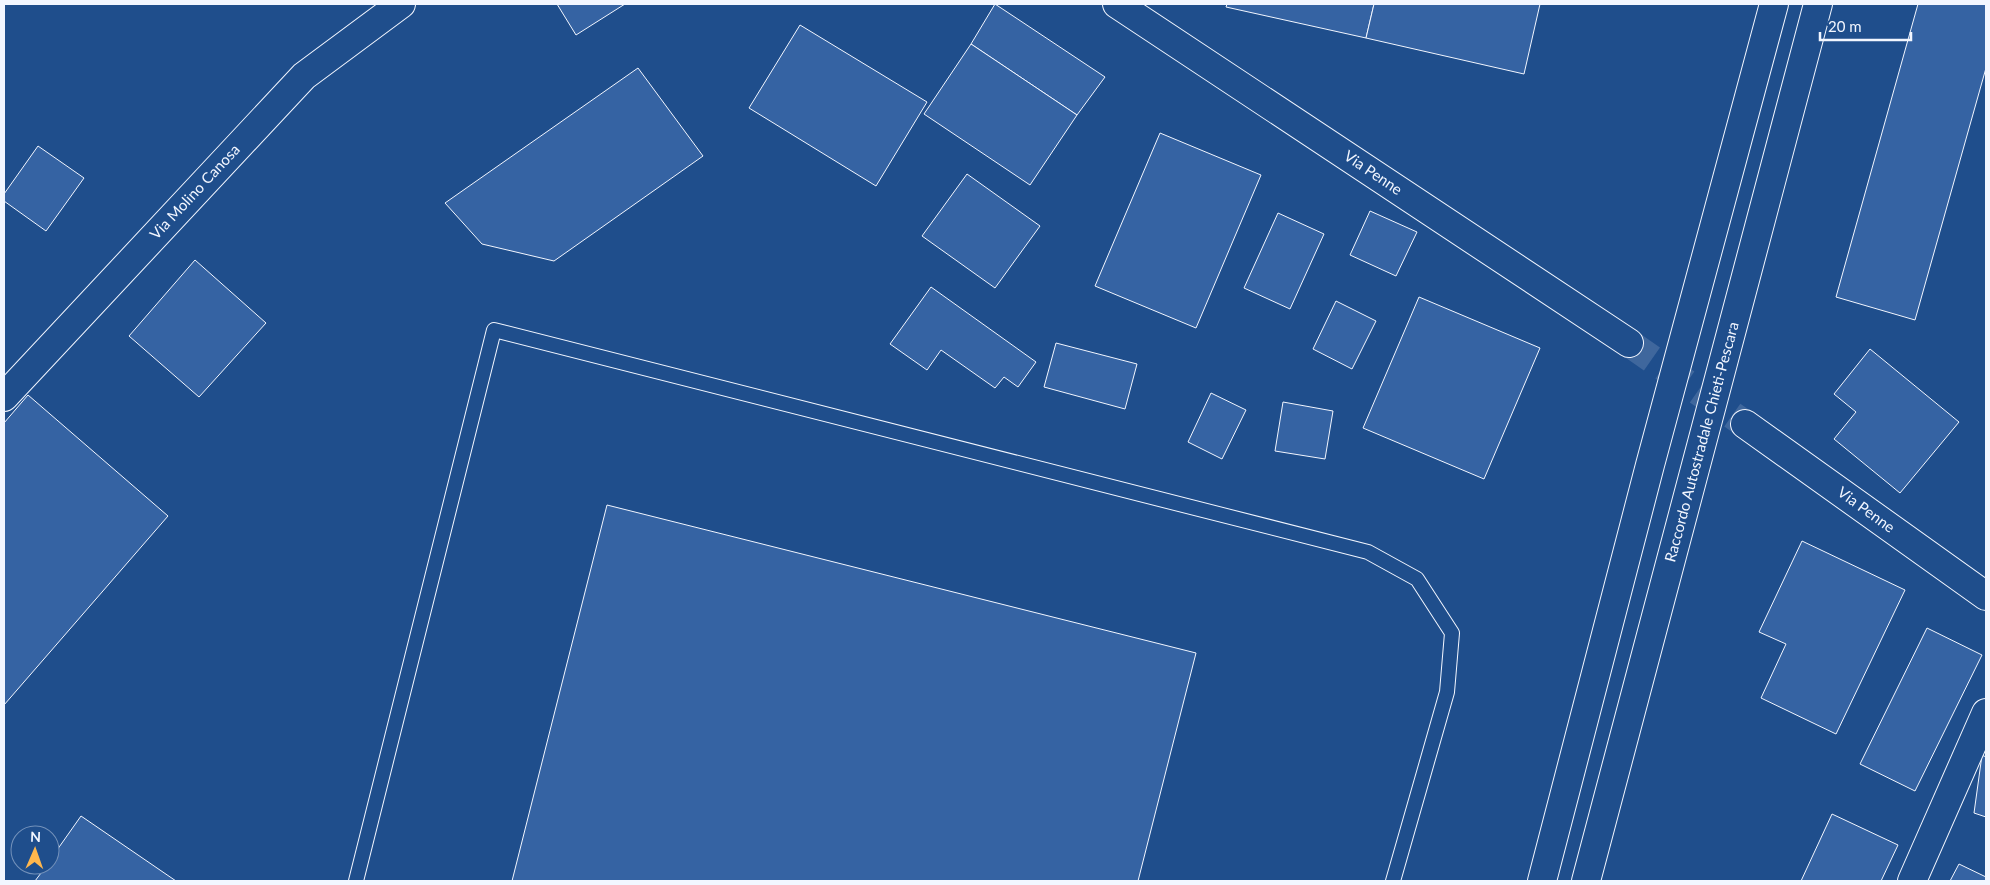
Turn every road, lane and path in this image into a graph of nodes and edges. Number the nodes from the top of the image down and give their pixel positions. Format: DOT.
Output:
graph roads {
  1 [pos="401,4"];
  2 [pos="1118,4"];
  3 [pos="1774,4"];
  4 [pos="1818,4"];
  5 [pos="1630,343"];
  6 [pos="4,397"];
  7 [pos="1746,424"];
  8 [pos="1986,596"];
  9 [pos="1986,713"];
  10 [pos="356,881"];
  11 [pos="1393,881"];
  12 [pos="1542,881"];
  13 [pos="1586,881"];
  14 [pos="1912,881"];
  1 -- 6 [label="main road, Via Molino Canosa"];
  2 -- 5 [label="main road, Via Penne"];
  3 -- 12 [label="main road"];
  4 -- 13 [label="main road, Raccordo Autostradale Chieti-Pescara"];
  7 -- 8 [label="main road, Via Penne"];
  9 -- 14 [label="main road"];
  10 -- 11 [label="lane"];
}
